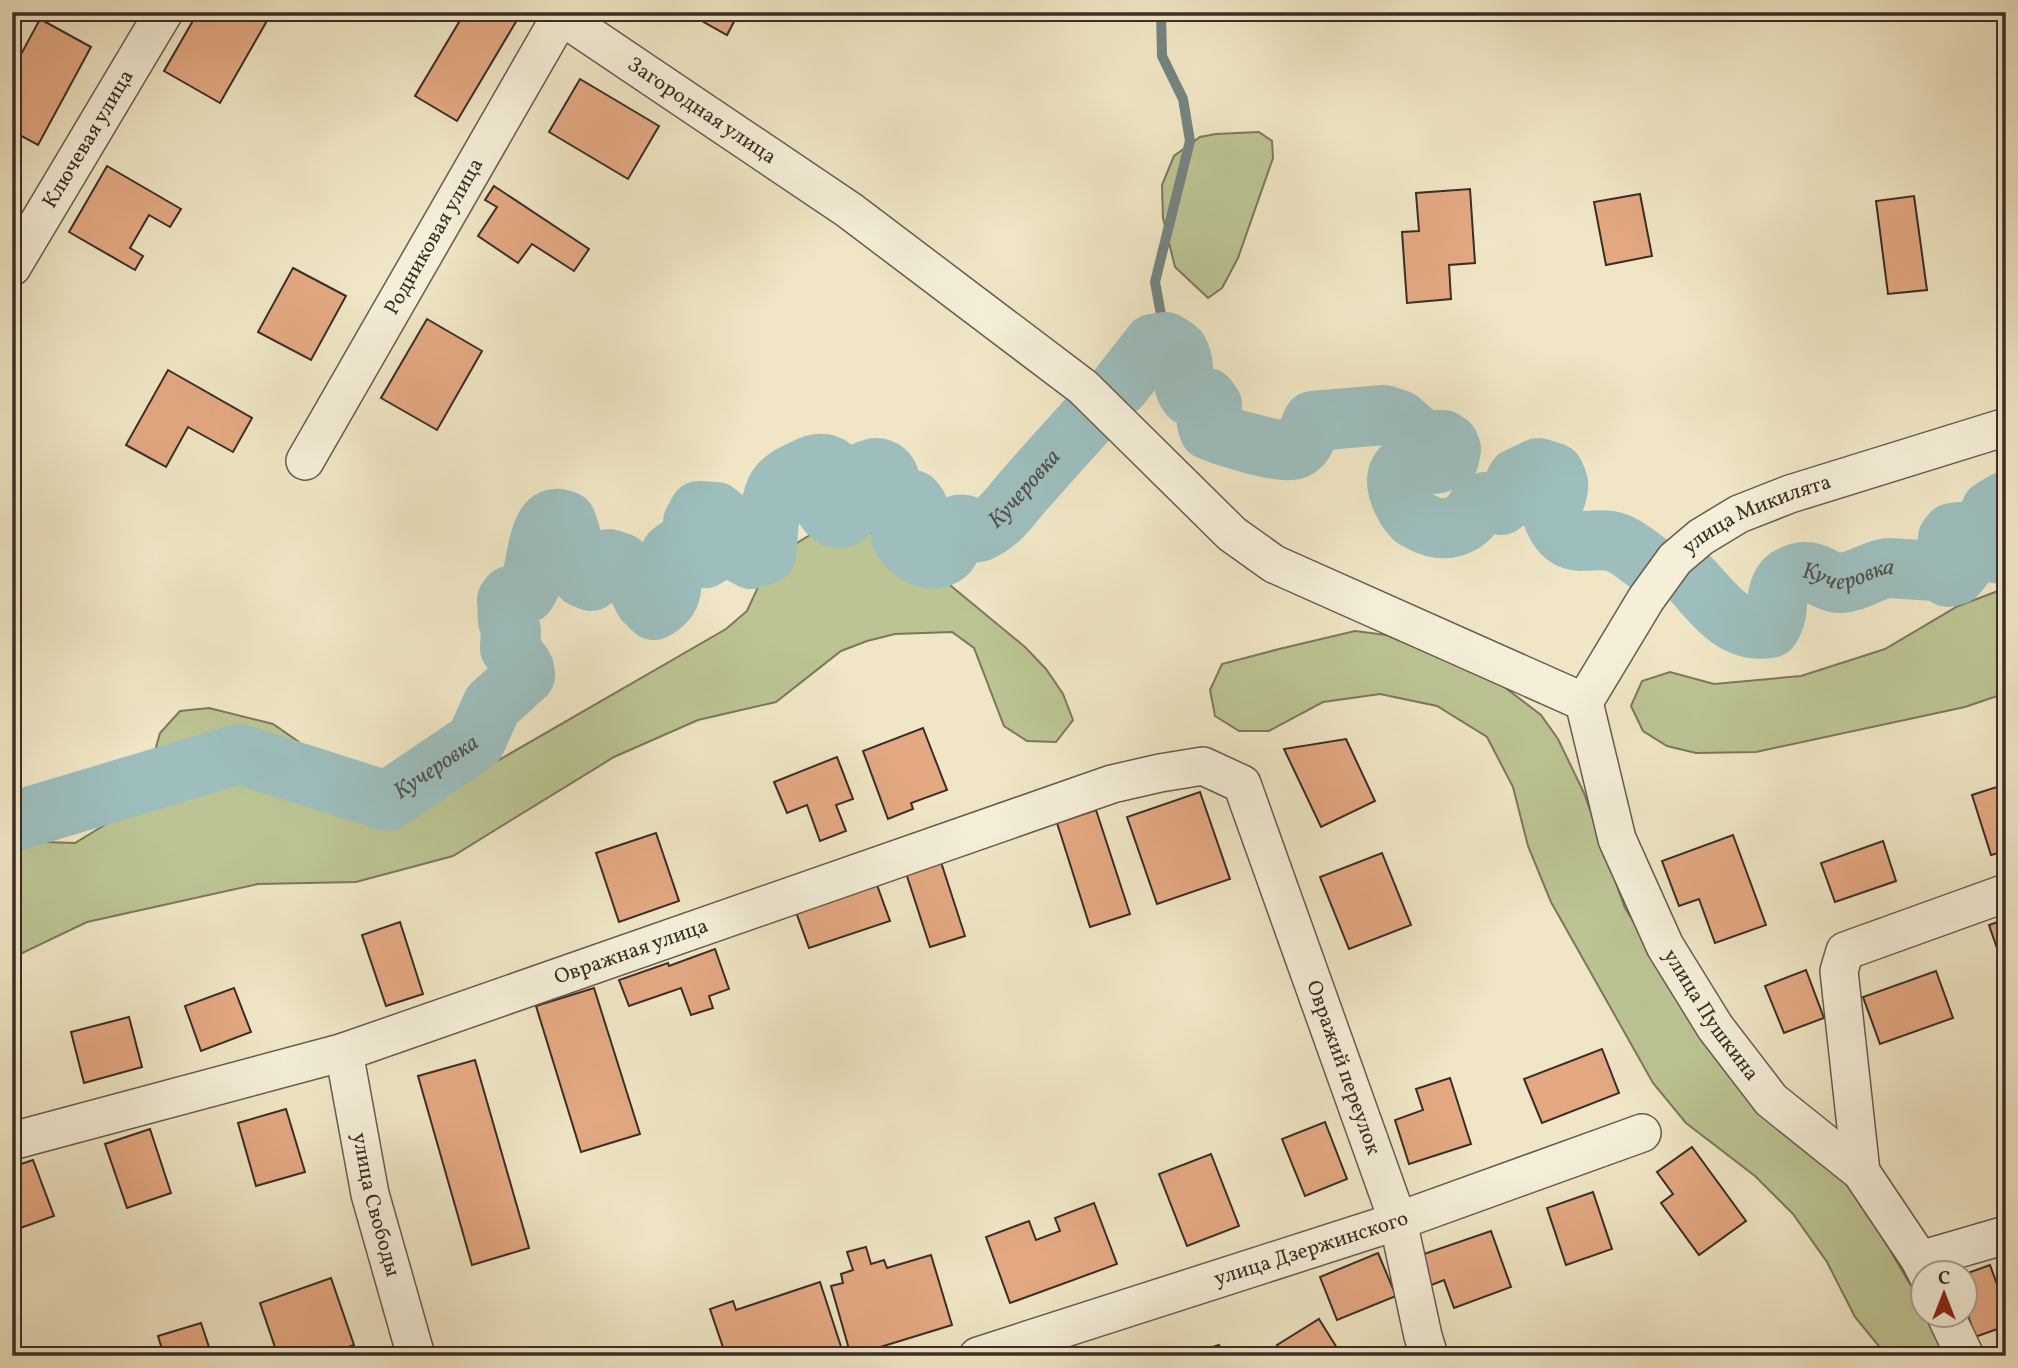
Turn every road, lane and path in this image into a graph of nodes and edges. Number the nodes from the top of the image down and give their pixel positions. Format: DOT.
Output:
graph roads {
  1 [pos="164,12"];
  2 [pos="560,13"];
  3 [pos="12,267"];
  4 [pos="2006,427"];
  5 [pos="305,461"];
  6 [pos="1584,702"];
  7 [pos="1242,784"];
  8 [pos="2006,893"];
  9 [pos="344,1052"];
  10 [pos="1642,1133"];
  11 [pos="12,1141"];
  12 [pos="1861,1172"];
  13 [pos="1398,1220"];
  14 [pos="2006,1235"];
  15 [pos="1918,1260"];
  16 [pos="1941,1260"];
  17 [pos="1953,1330"];
  18 [pos="416,1356"];
  19 [pos="978,1356"];
  20 [pos="1429,1356"];
  21 [pos="1965,1356"];
  1 -- 3 [label="street, Ключевая улица"];
  2 -- 5 [label="street, Родниковая улица"];
  2 -- 6 [label="street, Загородная улица"];
  4 -- 6 [label="street, улица Микилята"];
  6 -- 12 [label="street, улица Пушкина"];
  7 -- 9 [label="street, Овражная улица"];
  7 -- 13 [label="street, Овражий переулок"];
  8 -- 12 [label="street"];
  9 -- 11 [label="street, Овражная улица"];
  9 -- 18 [label="street, улица Свободы"];
  10 -- 13 [label="street, улица Дзержинского"];
  12 -- 15 [label="street, улица Пушкина"];
  13 -- 19 [label="street, улица Дзержинского"];
  13 -- 20 [label="street, Овражий переулок"];
  14 -- 16 [label="street"];
  17 -- 21 [label="street"];
}
